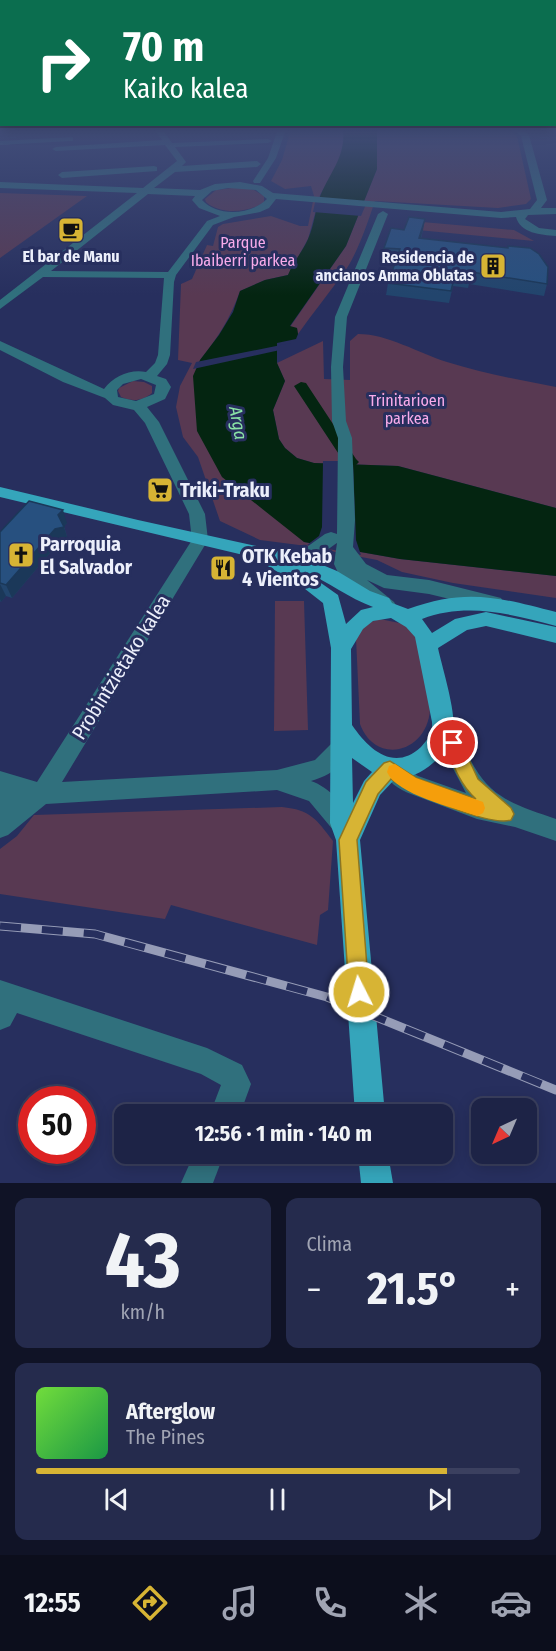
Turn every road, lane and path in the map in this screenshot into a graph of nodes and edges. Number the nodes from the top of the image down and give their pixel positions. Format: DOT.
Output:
graph roads {
  1 [pos="149,184"];
  2 [pos="152,184"];
  3 [pos="232,184"];
  4 [pos="257,184"];
  5 [pos="538,184"];
  6 [pos="0,185"];
  7 [pos="229,185"];
  8 [pos="53,187"];
  9 [pos="259,188"];
  10 [pos="0,190"];
  11 [pos="138,194"];
  12 [pos="271,196"];
  13 [pos="199,197"];
  14 [pos="299,203"];
  15 [pos="556,205"];
  16 [pos="265,207"];
  17 [pos="534,210"];
  18 [pos="376,211"];
  19 [pos="521,214"];
  20 [pos="210,217"];
  21 [pos="530,228"];
  22 [pos="556,233"];
  23 [pos="35,274"];
  24 [pos="171,275"];
  25 [pos="0,297"];
  26 [pos="0,306"];
  27 [pos="0,345"];
  28 [pos="55,371"];
  29 [pos="150,376"];
  30 [pos="118,381"];
  31 [pos="110,395"];
  32 [pos="138,405"];
  33 [pos="0,492"];
  34 [pos="337,538"];
  35 [pos="200,540"];
  36 [pos="255,552"];
  37 [pos="294,560"];
  38 [pos="341,568"];
  39 [pos="332,600"];
  40 [pos="512,608"];
  41 [pos="394,610"];
  42 [pos="556,619"];
  43 [pos="556,635"];
  44 [pos="429,644"];
  45 [pos="341,648"];
  46 [pos="442,729"];
  47 [pos="342,738"];
  48 [pos="391,769"];
  49 [pos="277,780"];
  50 [pos="0,781"];
  51 [pos="33,792"];
  52 [pos="0,806"];
  53 [pos="505,814"];
  54 [pos="0,827"];
  55 [pos="556,830"];
  56 [pos="345,831"];
  57 [pos="4,1002"];
  58 [pos="229,1104"];
  59 [pos="369,1104"];
  60 [pos="205,1164"];
  61 [pos="375,1164"];
  62 [pos="197,1183"];
  63 [pos="376,1183"];
  1 -- 11 [label="street"];
  2 -- 11 [label="street"];
  3 -- 7 [label="street"];
  4 -- 9 [label="street"];
  5 -- 17 [label="street"];
  6 -- 8 [label="street"];
  7 -- 9 [label="street"];
  7 -- 13 [label="street"];
  8 -- 11 [label="street"];
  9 -- 12 [label="street"];
  10 -- 11 [label="street"];
  11 -- 13 [label="street"];
  11 -- 23 [label="street"];
  12 -- 14 [label="street"];
  12 -- 16 [label="street"];
  13 -- 20 [label="street"];
  14 -- 16 [label="street"];
  14 -- 18 [label="street"];
  15 -- 17 [label="street"];
  16 -- 20 [label="street"];
  17 -- 19 [label="street"];
  18 -- 19 [label="street"];
  18 -- 21 [label="street"];
  18 -- 34 [label="street"];
  19 -- 21 [label="street"];
  20 -- 24 [label="street"];
  21 -- 22 [label="street"];
  23 -- 24 [label="street"];
  23 -- 25 [label="street"];
  23 -- 26 [label="street"];
  24 -- 29 [label="street"];
  27 -- 28 [label="street"];
  28 -- 30 [label="street"];
  28 -- 31 [label="street"];
  29 -- 30 [label="street"];
  29 -- 32 [label="street"];
  30 -- 31 [label="street"];
  31 -- 32 [label="street"];
  32 -- 35 [label="street"];
  33 -- 35 [label="main road"];
  34 -- 37 [label="street"];
  34 -- 38 [label="street"];
  34 -- 38 [label="street"];
  35 -- 36 [label="main road"];
  35 -- 51 [label="street, Probintzietako kalea"];
  36 -- 37 [label="main road"];
  36 -- 39 [label="main road"];
  37 -- 38 [label="main road"];
  38 -- 39 [label="street"];
  38 -- 40 [label="street"];
  38 -- 41 [label="main road"];
  39 -- 45 [label="main road"];
  40 -- 41 [label="main road"];
  40 -- 42 [label="main road"];
  41 -- 44 [label="main road"];
  41 -- 45 [label="main road"];
  43 -- 44 [label="main road"];
  44 -- 46 [label="main road"];
  45 -- 47 [label="main road"];
  46 -- 48 [label="main road"];
  46 -- 53 [label="street"];
  47 -- 48 [label="main road"];
  47 -- 49 [label="street"];
  47 -- 56 [label="main road"];
  48 -- 53 [label="street"];
  48 -- 56 [label="main road"];
  49 -- 51 [label="street"];
  49 -- 56 [label="street"];
  50 -- 51 [label="street"];
  51 -- 52 [label="street"];
  51 -- 54 [label="street"];
  53 -- 55 [label="street"];
  56 -- 59 [label="main road"];
  57 -- 58 [label="street"];
  60 -- 62 [label="street"];
  61 -- 63 [label="main road"];
}
